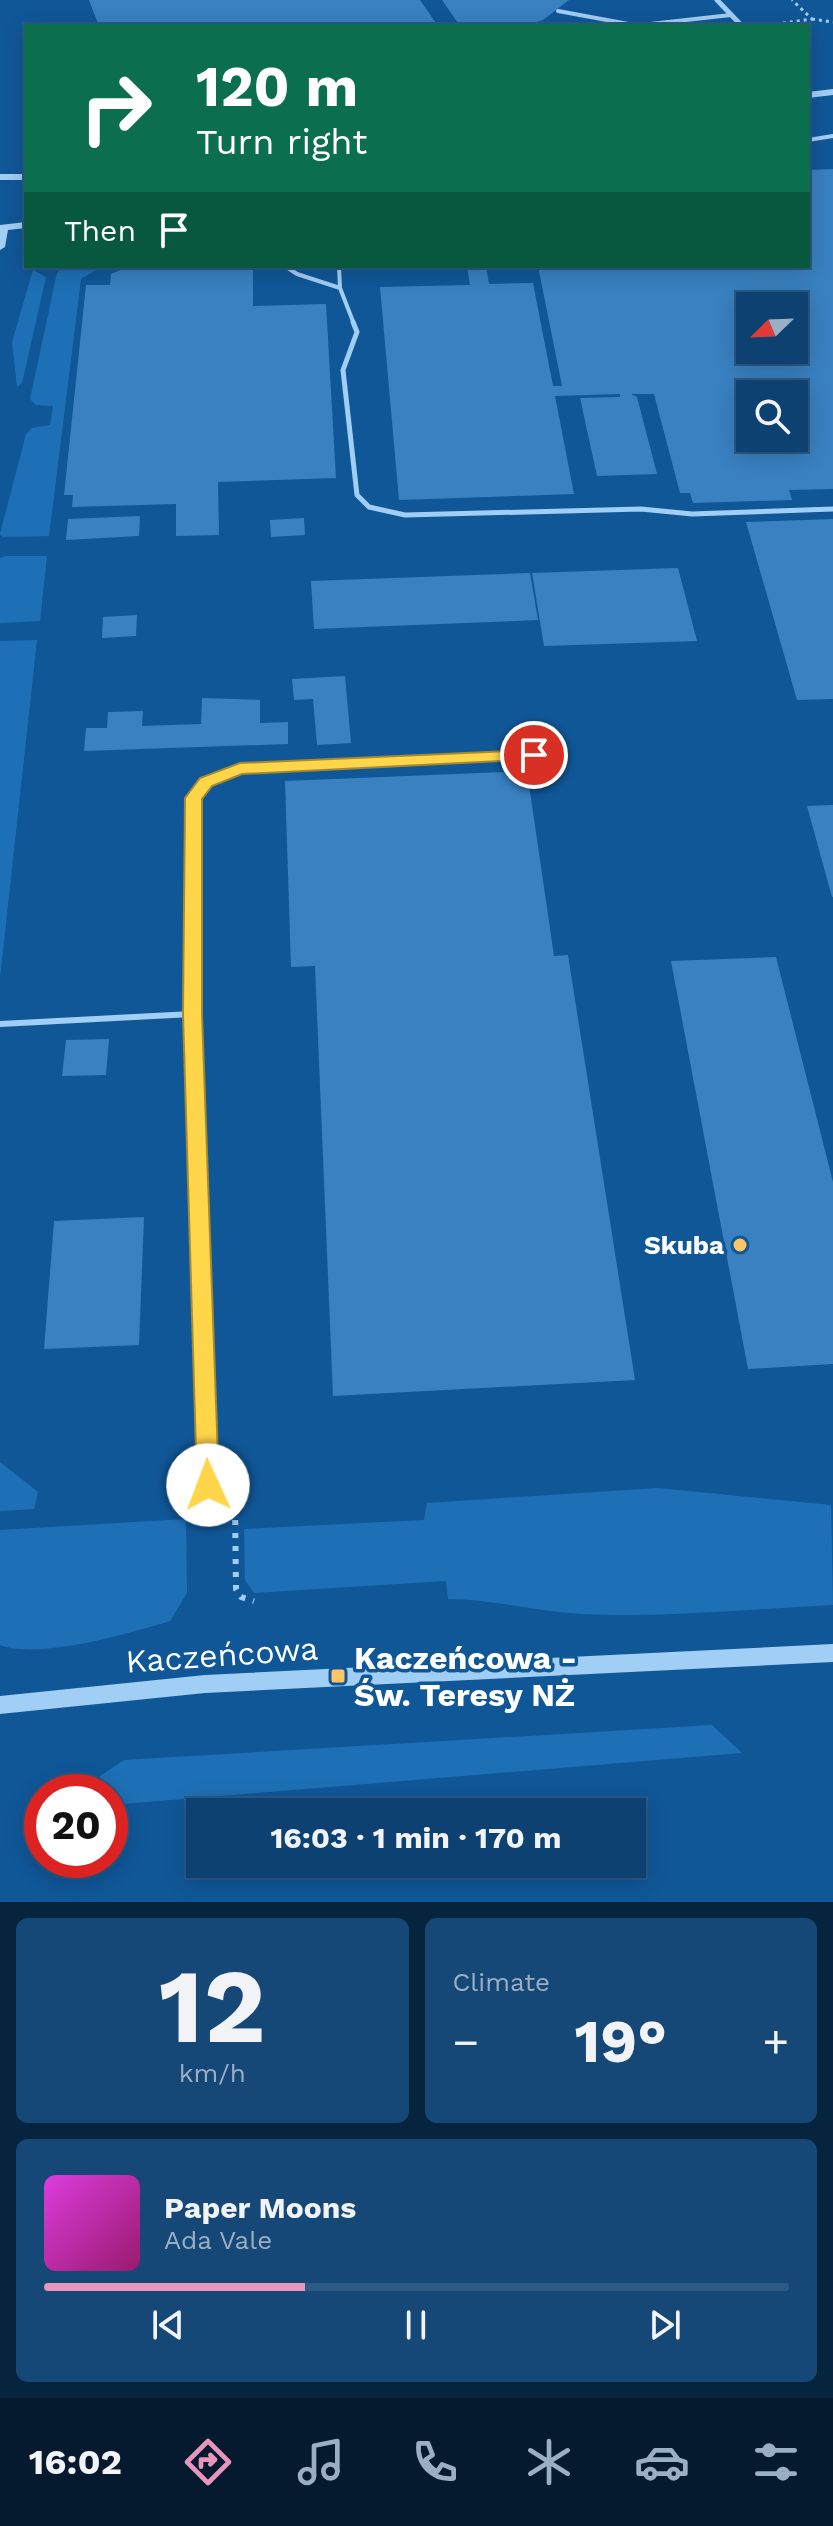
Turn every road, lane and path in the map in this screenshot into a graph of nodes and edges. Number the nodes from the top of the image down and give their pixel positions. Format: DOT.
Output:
graph roads {
  1 [pos="717,0"];
  2 [pos="792,0"];
  3 [pos="558,11"];
  4 [pos="731,15"];
  5 [pos="812,19"];
  6 [pos="833,22"];
  7 [pos="628,24"];
  8 [pos="643,24"];
  9 [pos="740,24"];
  10 [pos="775,24"];
  11 [pos="833,92"];
  12 [pos="810,95"];
  13 [pos="833,136"];
  14 [pos="810,140"];
  15 [pos="0,177"];
  16 [pos="24,177"];
  17 [pos="24,225"];
  18 [pos="2,228"];
  19 [pos="0,247"];
  20 [pos="288,268"];
  21 [pos="339,268"];
  22 [pos="340,288"];
  23 [pos="833,509"];
  24 [pos="534,755"];
  25 [pos="192,1014"];
  26 [pos="0,1024"];
  27 [pos="208,1485"];
  28 [pos="235,1507"];
  29 [pos="254,1601"];
  30 [pos="833,1653"];
  31 [pos="0,1705"];
  1 -- 4 [label="street"];
  2 -- 5 [label="path"];
  3 -- 7 [label="street"];
  4 -- 8 [label="lane"];
  4 -- 9 [label="street"];
  5 -- 6 [label="path"];
  5 -- 10 [label="path"];
  11 -- 12 [label="street"];
  13 -- 14 [label="lane"];
  15 -- 16 [label="street"];
  17 -- 18 [label="street"];
  18 -- 19 [label="street"];
  20 -- 22 [label="lane"];
  21 -- 22 [label="lane"];
  22 -- 23 [label="lane"];
  24 -- 25 [label="lane"];
  25 -- 26 [label="lane"];
  25 -- 27 [label="lane"];
  28 -- 29 [label="path"];
  30 -- 31 [label="street, Kaczeńcowa"];
}
